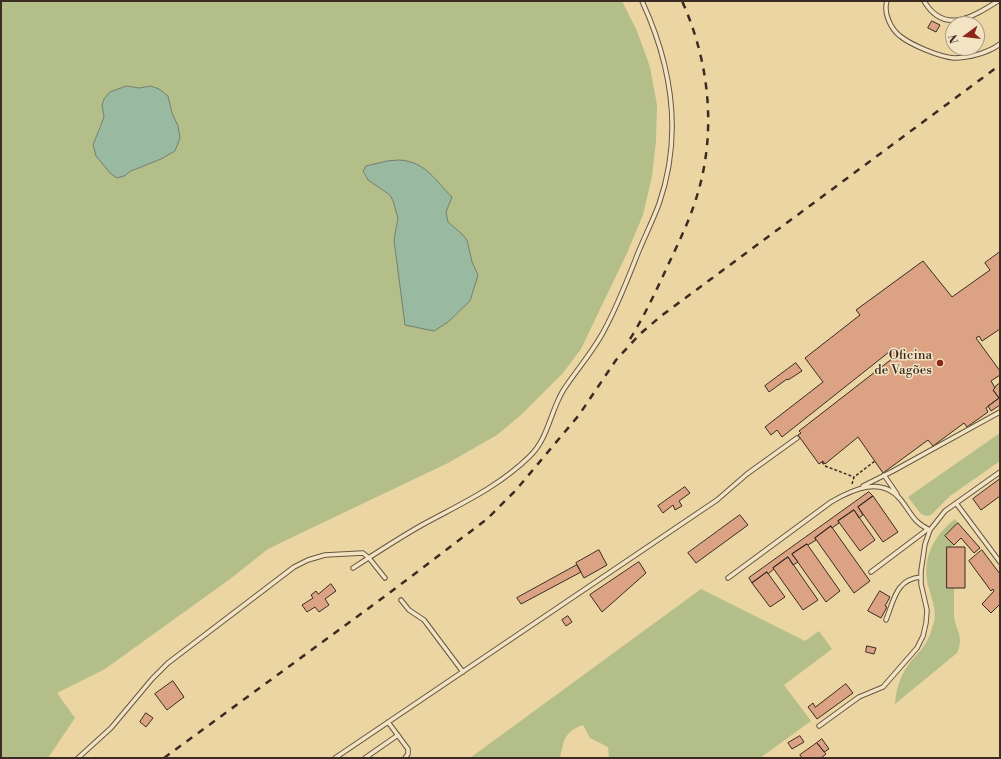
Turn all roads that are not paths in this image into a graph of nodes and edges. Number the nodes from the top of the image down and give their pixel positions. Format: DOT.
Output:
graph roads {
  1 [pos="642,1"];
  2 [pos="886,1"];
  3 [pos="924,1"];
  4 [pos="998,1"];
  5 [pos="1000,44"];
  6 [pos="1000,412"];
  7 [pos="797,438"];
  8 [pos="1000,472"];
  9 [pos="884,475"];
  10 [pos="851,492"];
  11 [pos="900,500"];
  12 [pos="956,503"];
  13 [pos="929,530"];
  14 [pos="370,558"];
  15 [pos="1000,562"];
  16 [pos="353,568"];
  17 [pos="871,572"];
  18 [pos="921,577"];
  19 [pos="385,578"];
  20 [pos="728,578"];
  21 [pos="401,600"];
  22 [pos="886,620"];
  23 [pos="463,672"];
  24 [pos="388,722"];
  25 [pos="819,726"];
  26 [pos="398,735"];
  27 [pos="78,758"];
  28 [pos="335,758"];
  29 [pos="365,758"];
  30 [pos="405,758"];
  1 -- 14 [label="lane"];
  2 -- 5 [label="lane"];
  3 -- 4 [label="lane"];
  6 -- 9 [label="lane"];
  7 -- 23 [label="lane"];
  8 -- 12 [label="lane"];
  9 -- 10 [label="lane"];
  9 -- 11 [label="lane"];
  10 -- 11 [label="lane"];
  10 -- 20 [label="lane"];
  11 -- 13 [label="lane"];
  12 -- 13 [label="lane"];
  12 -- 15 [label="lane"];
  13 -- 17 [label="lane"];
  13 -- 18 [label="lane"];
  14 -- 16 [label="lane"];
  14 -- 19 [label="lane"];
  14 -- 27 [label="lane"];
  18 -- 22 [label="lane"];
  18 -- 25 [label="lane"];
  21 -- 23 [label="lane"];
  23 -- 24 [label="lane"];
  24 -- 26 [label="lane"];
  24 -- 28 [label="lane"];
  26 -- 29 [label="lane"];
  26 -- 30 [label="lane"];
}
